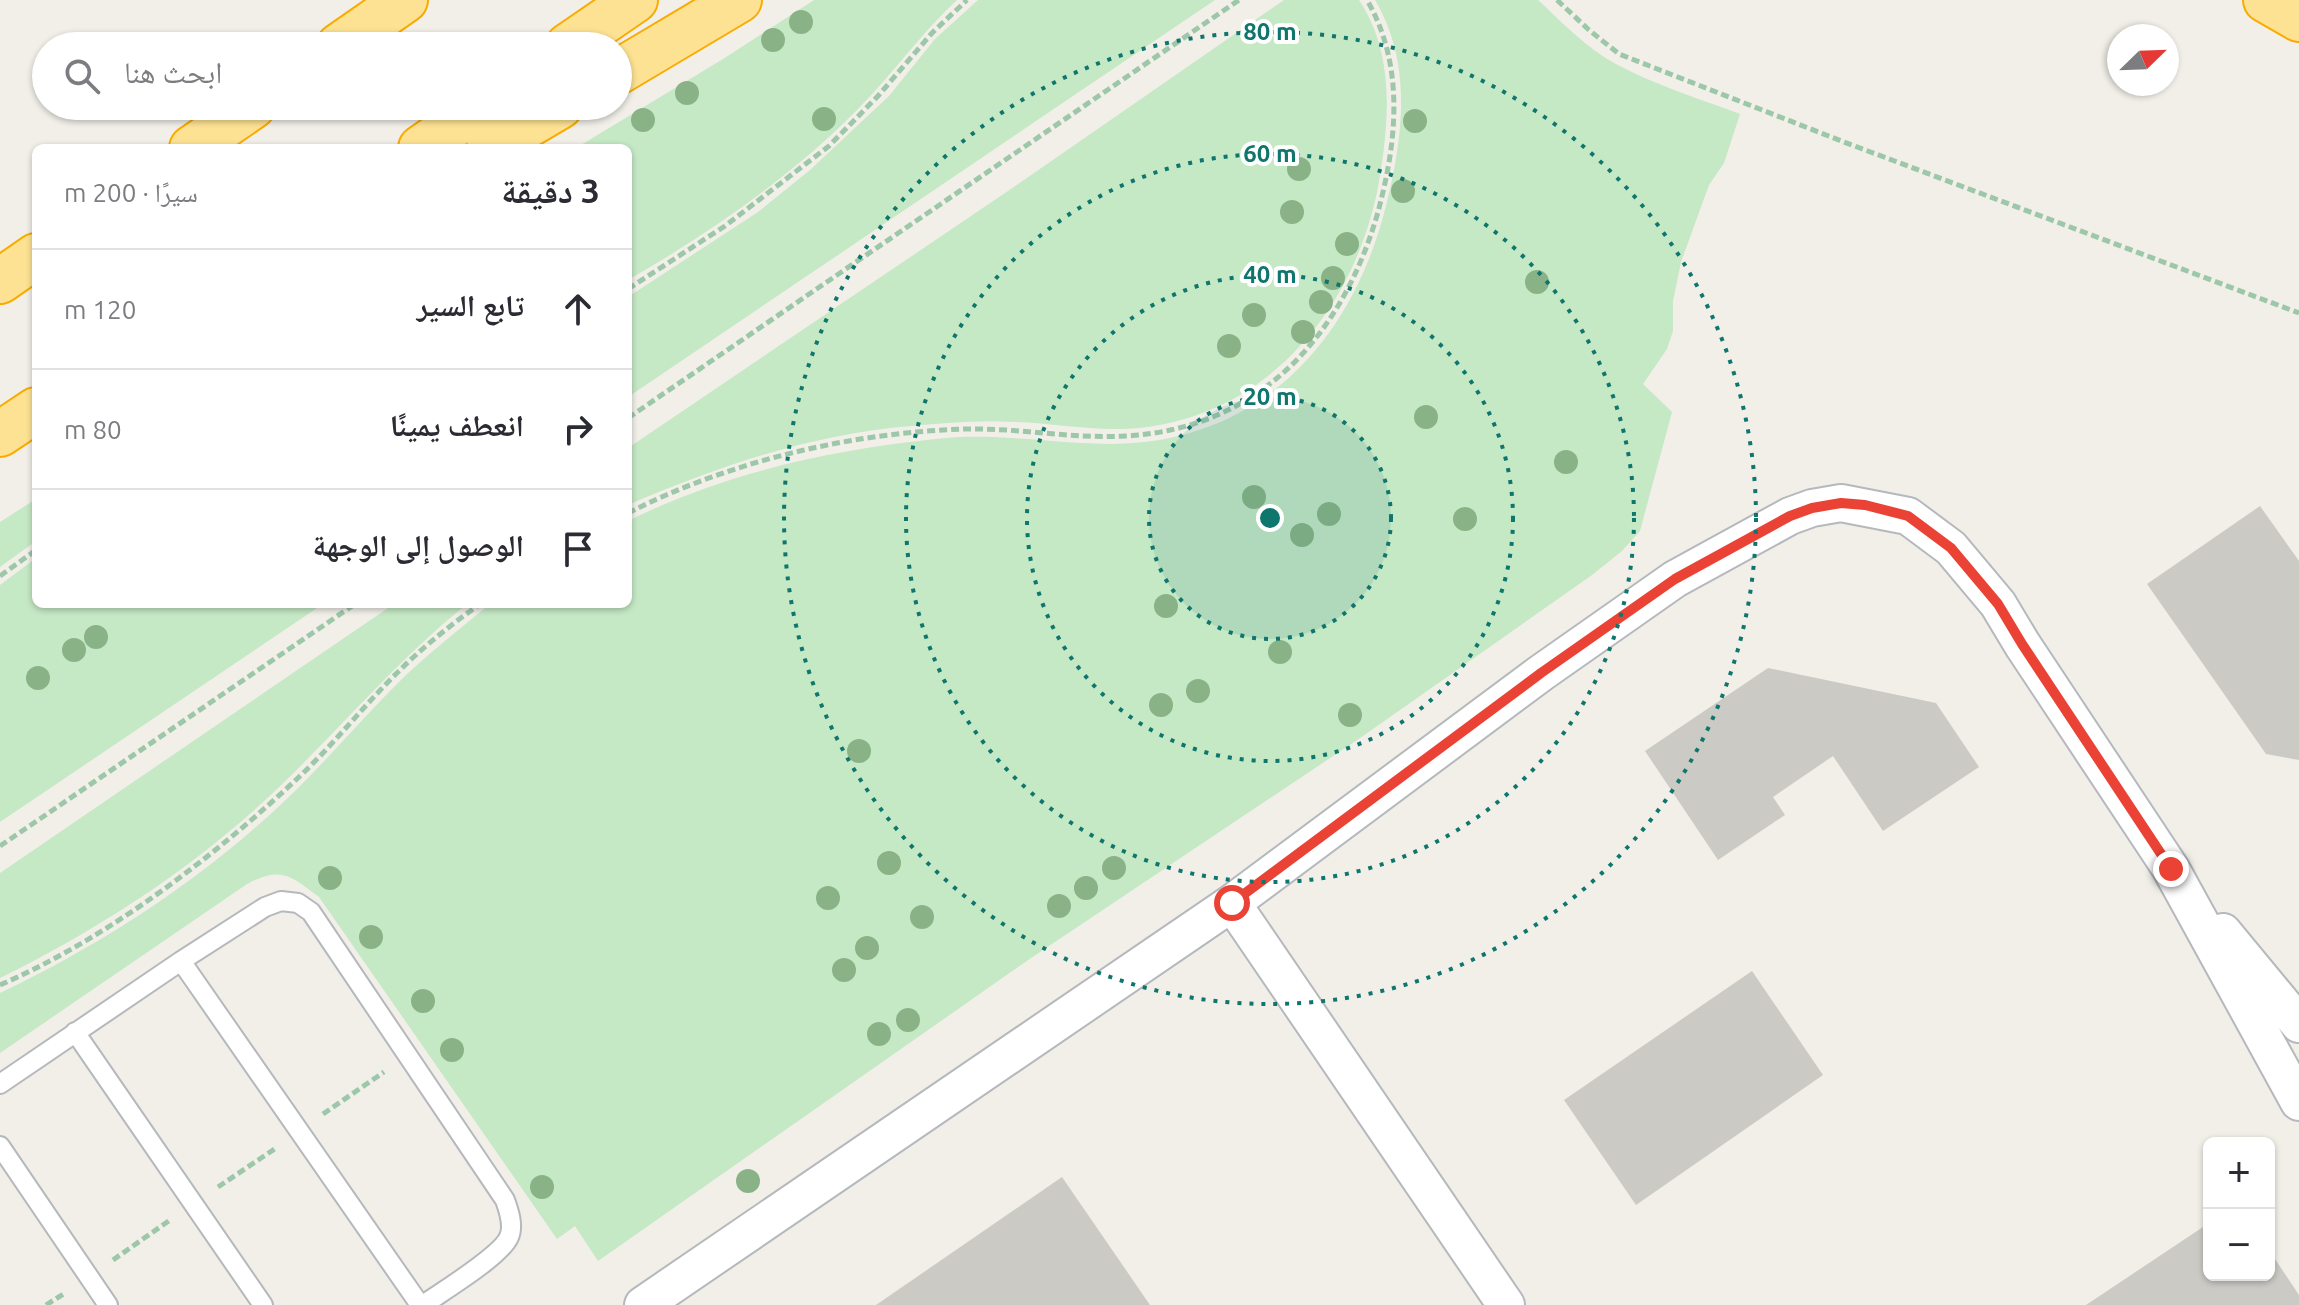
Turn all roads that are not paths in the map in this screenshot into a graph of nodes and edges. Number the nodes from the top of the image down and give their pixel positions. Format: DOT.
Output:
graph roads {
  1 [pos="405,0"];
  2 [pos="635,0"];
  3 [pos="739,0"];
  4 [pos="2266,0"];
  5 [pos="2299,19"];
  6 [pos="359,32"];
  7 [pos="588,32"];
  8 [pos="632,64"];
  9 [pos="233,120"];
  10 [pos="461,120"];
  11 [pos="536,120"];
  12 [pos="198,144"];
  13 [pos="427,144"];
  14 [pos="496,144"];
  15 [pos="32,259"];
  16 [pos="0,281"];
  17 [pos="32,413"];
  18 [pos="0,434"];
  19 [pos="2171,869"];
  20 [pos="1232,903"];
  21 [pos="181,961"];
  22 [pos="2299,1024"];
  23 [pos="75,1032"];
  24 [pos="0,1084"];
  25 [pos="2299,1102"];
  26 [pos="0,1146"];
  27 [pos="108,1305"];
  28 [pos="263,1305"];
  29 [pos="422,1305"];
  30 [pos="643,1305"];
  31 [pos="1506,1305"];
  1 -- 6 [label="highway"];
  2 -- 7 [label="highway"];
  3 -- 8 [label="highway"];
  4 -- 5 [label="highway"];
  9 -- 12 [label="highway"];
  10 -- 13 [label="highway"];
  11 -- 14 [label="highway"];
  15 -- 16 [label="highway"];
  17 -- 18 [label="highway"];
  19 -- 20 [label="street"];
  19 -- 22 [label="street"];
  19 -- 25 [label="street"];
  20 -- 30 [label="street"];
  20 -- 31 [label="street"];
  21 -- 23 [label="lane"];
  21 -- 29 [label="lane"];
  21 -- 29 [label="lane"];
  23 -- 24 [label="lane"];
  23 -- 28 [label="lane"];
  26 -- 27 [label="lane"];
}
